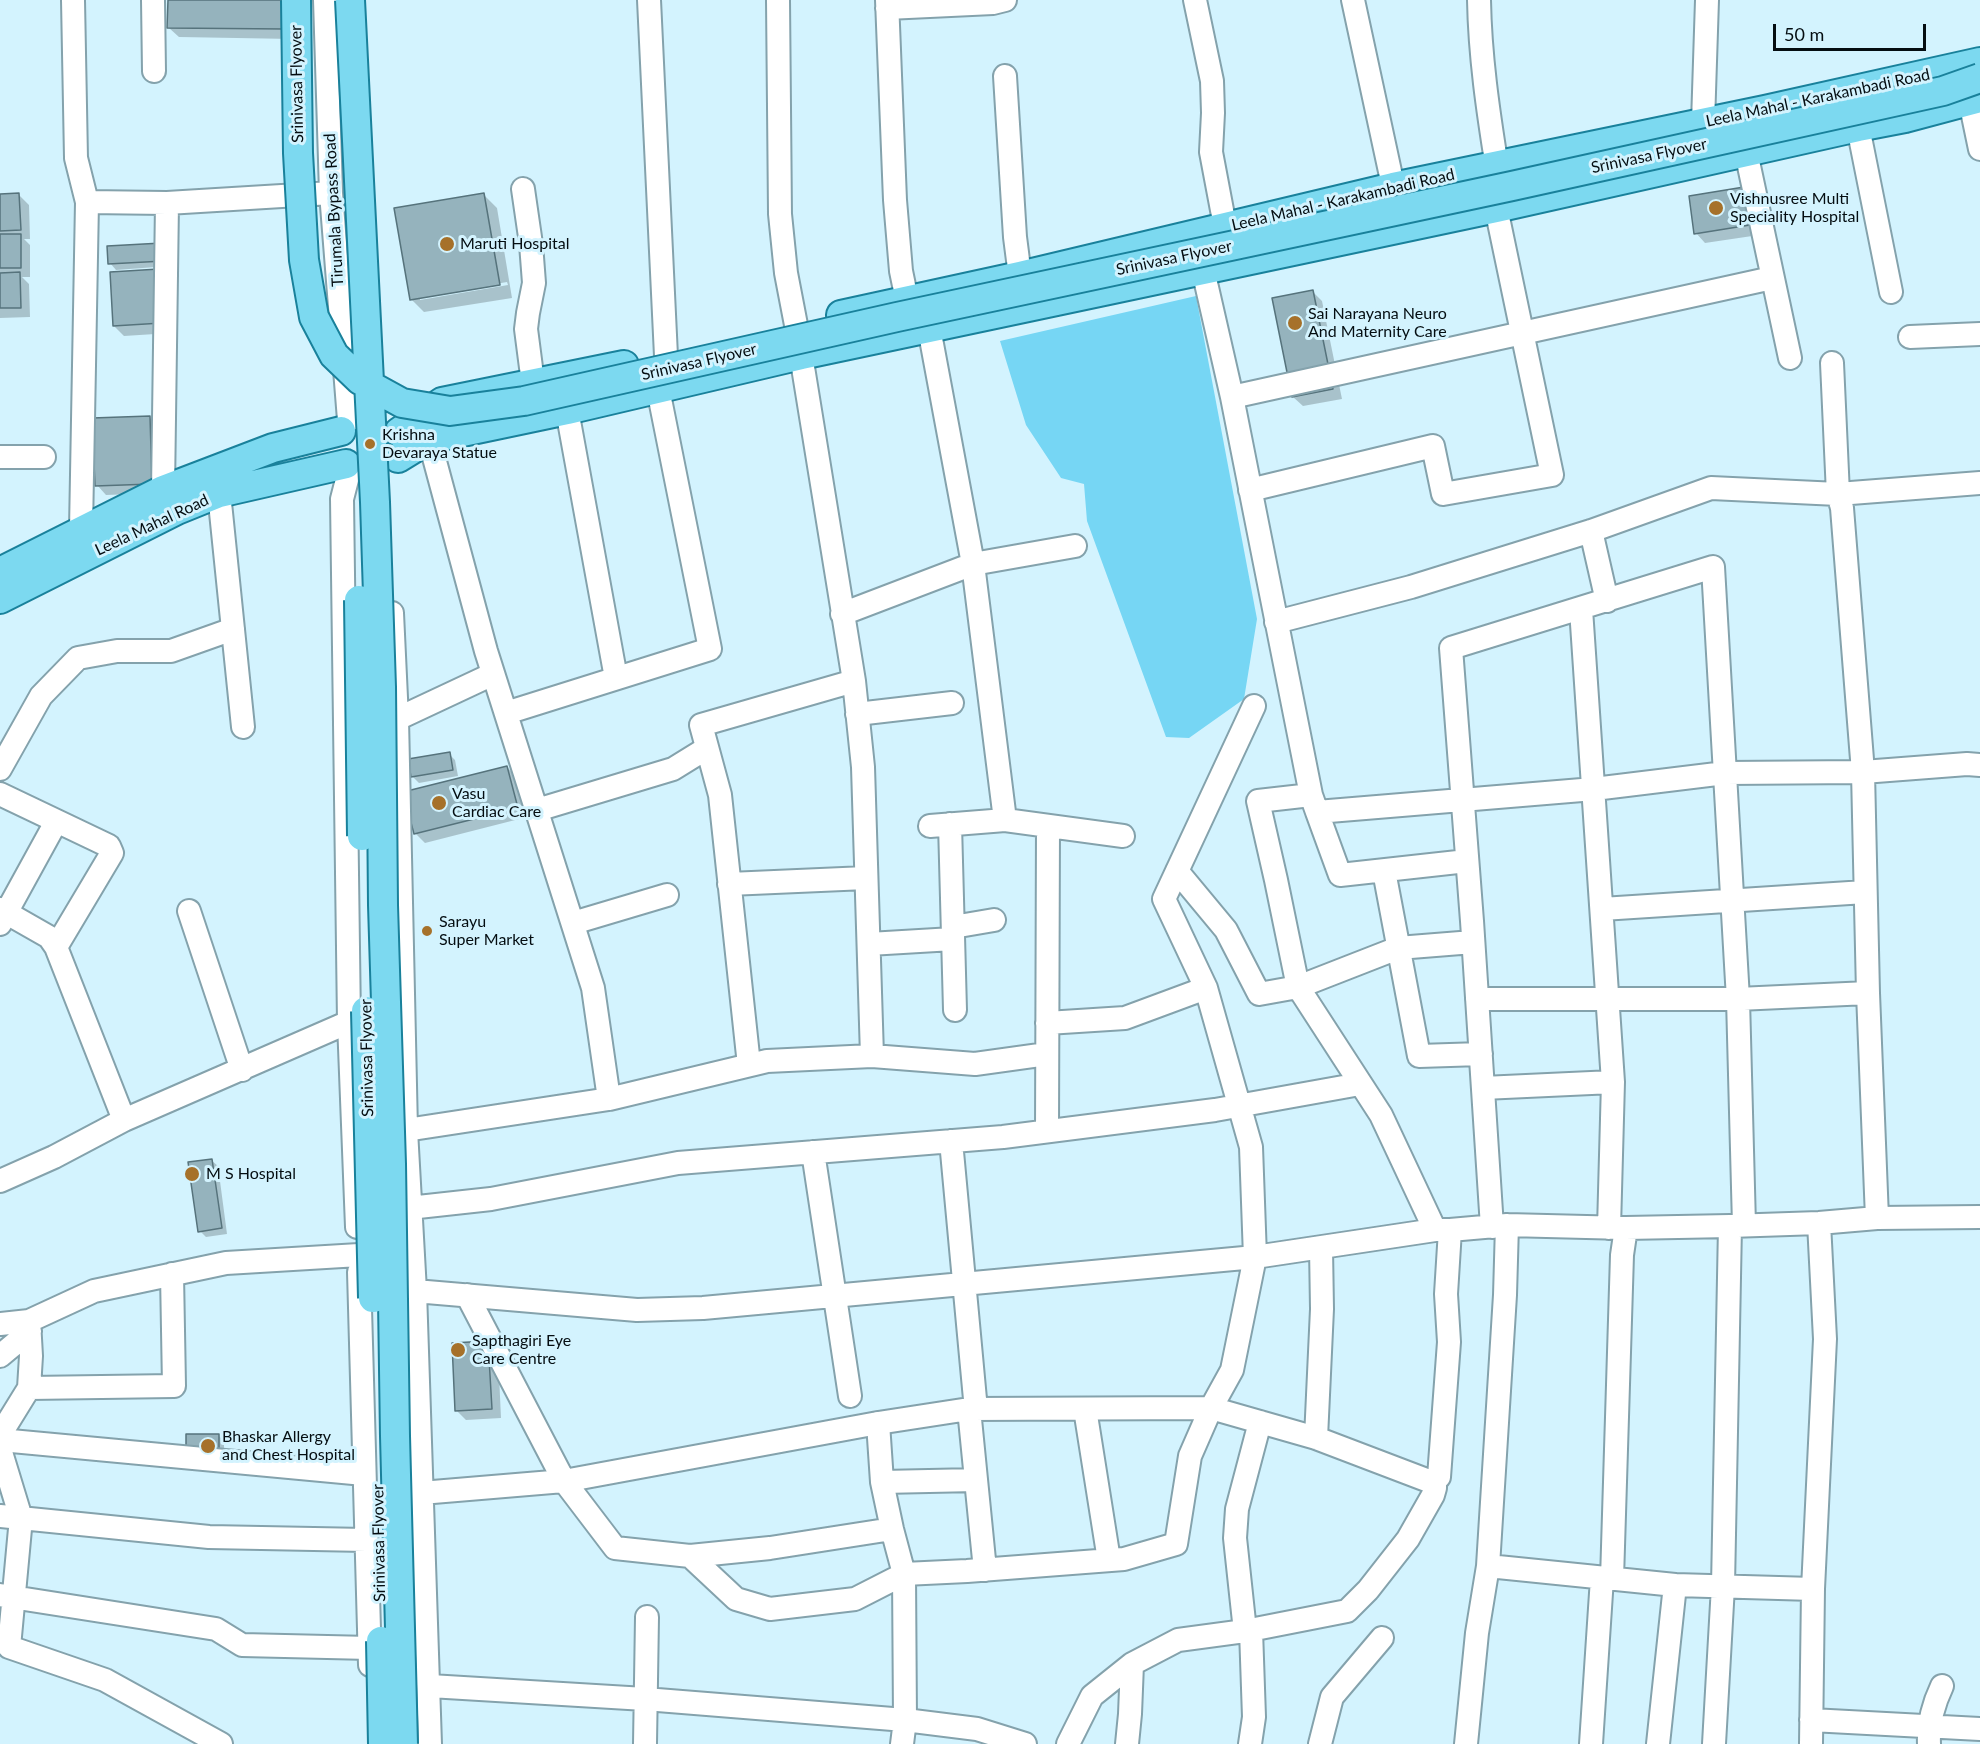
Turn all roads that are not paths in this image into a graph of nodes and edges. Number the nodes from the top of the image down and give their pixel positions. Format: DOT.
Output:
graph roads {
  1 [pos="73,0"];
  2 [pos="153,0"];
  3 [pos="296,0"];
  4 [pos="325,0"];
  5 [pos="332,0"];
  6 [pos="350,0"];
  7 [pos="360,0"];
  8 [pos="649,0"];
  9 [pos="778,0"];
  10 [pos="1005,0"];
  11 [pos="1196,0"];
  12 [pos="1353,0"];
  13 [pos="1479,0"];
  14 [pos="1707,0"];
  15 [pos="887,4"];
  16 [pos="1980,62"];
  17 [pos="154,71"];
  18 [pos="1005,76"];
  19 [pos="1977,93"];
  20 [pos="1703,123"];
  21 [pos="1858,127"];
  22 [pos="1980,149"];
  23 [pos="1746,152"];
  24 [pos="1497,167"];
  25 [pos="1393,187"];
  26 [pos="523,189"];
  27 [pos="331,193"];
  28 [pos="87,202"];
  29 [pos="167,203"];
  30 [pos="1496,208"];
  31 [pos="1225,226"];
  32 [pos="1402,228"];
  33 [pos="1203,270"];
  34 [pos="1020,276"];
  35 [pos="1772,278"];
  36 [pos="1892,292"];
  37 [pos="907,300"];
  38 [pos="796,326"];
  39 [pos="929,328"];
  40 [pos="1522,334"];
  41 [pos="1980,334"];
  42 [pos="1910,337"];
  43 [pos="801,355"];
  44 [pos="666,356"];
  45 [pos="1790,358"];
  46 [pos="1832,363"];
  47 [pos="532,383"];
  48 [pos="658,388"];
  49 [pos="1232,397"];
  50 [pos="567,410"];
  51 [pos="345,426"];
  52 [pos="429,440"];
  53 [pos="392,444"];
  54 [pos="0,457"];
  55 [pos="44,458"];
  56 [pos="348,466"];
  57 [pos="1980,483"];
  58 [pos="163,490"];
  59 [pos="1250,490"];
  60 [pos="219,494"];
  61 [pos="1838,494"];
  62 [pos="81,529"];
  63 [pos="1591,531"];
  64 [pos="1075,546"];
  65 [pos="973,564"];
  66 [pos="0,572"];
  67 [pos="0,598"];
  68 [pos="1607,601"];
  69 [pos="1581,609"];
  70 [pos="842,614"];
  71 [pos="1276,622"];
  72 [pos="233,629"];
  73 [pos="493,674"];
  74 [pos="616,678"];
  75 [pos="854,681"];
  76 [pos="952,702"];
  77 [pos="1254,706"];
  78 [pos="506,713"];
  79 [pos="857,714"];
  80 [pos="398,719"];
  81 [pos="243,727"];
  82 [pos="707,748"];
  83 [pos="1980,765"];
  84 [pos="0,770"];
  85 [pos="1863,772"];
  86 [pos="1725,773"];
  87 [pos="1594,789"];
  88 [pos="0,794"];
  89 [pos="1461,799"];
  90 [pos="1314,803"];
  91 [pos="537,810"];
  92 [pos="1005,820"];
  93 [pos="56,822"];
  94 [pos="1048,826"];
  95 [pos="1123,836"];
  96 [pos="1467,861"];
  97 [pos="1384,870"];
  98 [pos="1177,871"];
  99 [pos="866,878"];
  100 [pos="729,884"];
  101 [pos="1865,892"];
  102 [pos="667,895"];
  103 [pos="1732,902"];
  104 [pos="1602,909"];
  105 [pos="189,911"];
  106 [pos="2,915"];
  107 [pos="994,920"];
  108 [pos="573,923"];
  109 [pos="953,933"];
  110 [pos="1473,942"];
  111 [pos="869,944"];
  112 [pos="56,947"];
  113 [pos="1398,948"];
  114 [pos="1298,987"];
  115 [pos="1206,988"];
  116 [pos="1868,993"];
  117 [pos="1477,999"];
  118 [pos="1608,999"];
  119 [pos="1738,999"];
  120 [pos="955,1010"];
  121 [pos="349,1022"];
  122 [pos="1047,1023"];
  123 [pos="1047,1054"];
  124 [pos="1481,1054"];
  125 [pos="872,1056"];
  126 [pos="749,1065"];
  127 [pos="242,1070"];
  128 [pos="1613,1082"];
  129 [pos="1360,1084"];
  130 [pos="1483,1088"];
  131 [pos="609,1099"];
  132 [pos="1239,1106"];
  133 [pos="124,1120"];
  134 [pos="406,1130"];
  135 [pos="1047,1131"];
  136 [pos="951,1141"];
  137 [pos="813,1152"];
  138 [pos="0,1181"];
  139 [pos="409,1208"];
  140 [pos="1980,1217"];
  141 [pos="1877,1218"];
  142 [pos="1819,1223"];
  143 [pos="1500,1226"];
  144 [pos="1737,1226"];
  145 [pos="1618,1228"];
  146 [pos="1443,1230"];
  147 [pos="1321,1248"];
  148 [pos="359,1255"];
  149 [pos="1255,1257"];
  150 [pos="172,1274"];
  151 [pos="964,1283"];
  152 [pos="415,1291"];
  153 [pos="468,1295"];
  154 [pos="834,1295"];
  155 [pos="0,1324"];
  156 [pos="30,1326"];
  157 [pos="0,1356"];
  158 [pos="29,1388"];
  159 [pos="850,1396"];
  160 [pos="1211,1408"];
  161 [pos="1085,1409"];
  162 [pos="972,1410"];
  163 [pos="1260,1422"];
  164 [pos="878,1423"];
  165 [pos="0,1435"];
  166 [pos="1316,1438"];
  167 [pos="0,1440"];
  168 [pos="0,1449"];
  169 [pos="364,1474"];
  170 [pos="976,1480"];
  171 [pos="1435,1480"];
  172 [pos="564,1481"];
  173 [pos="882,1482"];
  174 [pos="421,1493"];
  175 [pos="10,1517"];
  176 [pos="892,1529"];
  177 [pos="366,1540"];
  178 [pos="690,1556"];
  179 [pos="1109,1560"];
  180 [pos="1488,1566"];
  181 [pos="985,1570"];
  182 [pos="904,1574"];
  183 [pos="1607,1578"];
  184 [pos="1675,1585"];
  185 [pos="1723,1586"];
  186 [pos="1813,1589"];
  187 [pos="7,1596"];
  188 [pos="647,1617"];
  189 [pos="1248,1630"];
  190 [pos="1382,1638"];
  191 [pos="370,1648"];
  192 [pos="1132,1664"];
  193 [pos="430,1686"];
  194 [pos="1942,1686"];
  195 [pos="645,1699"];
  196 [pos="905,1720"];
  197 [pos="1811,1720"];
  198 [pos="1980,1729"];
  199 [pos="1929,1735"];
  200 [pos="213,1742"];
  201 [pos="372,1744"];
  202 [pos="383,1744"];
  203 [pos="403,1744"];
  204 [pos="430,1744"];
  205 [pos="645,1744"];
  206 [pos="903,1744"];
  207 [pos="1025,1744"];
  208 [pos="1068,1744"];
  209 [pos="1127,1744"];
  210 [pos="1250,1744"];
  211 [pos="1320,1744"];
  212 [pos="1466,1744"];
  213 [pos="1591,1744"];
  214 [pos="1658,1744"];
  215 [pos="1714,1744"];
  216 [pos="1811,1744"];
  1 -- 28 [label="street"];
  2 -- 17 [label="street"];
  3 -- 19 [label="main road, Srinivasa Flyover, bridge"];
  4 -- 27 [label="street, Tirumala Bypass Road"];
  5 -- 202 [label="main road, Srinivasa Flyover, bridge"];
  6 -- 203 [label="main road, Srinivasa Flyover, bridge"];
  7 -- 53 [label="street"];
  8 -- 44 [label="street"];
  9 -- 38 [label="street"];
  10 -- 15 [label="street"];
  11 -- 31 [label="street"];
  12 -- 25 [label="street"];
  13 -- 24 [label="street"];
  14 -- 20 [label="street"];
  15 -- 37 [label="street"];
  16 -- 20 [label="main road, Leela Mahal - Karakambadi Road"];
  18 -- 34 [label="street"];
  19 -- 21 [label="main road"];
  19 -- 22 [label="street"];
  20 -- 24 [label="main road, Leela Mahal - Karakambadi Road"];
  21 -- 23 [label="main road"];
  21 -- 36 [label="street"];
  23 -- 30 [label="main road"];
  23 -- 35 [label="street"];
  24 -- 25 [label="main road, Leela Mahal - Karakambadi Road"];
  25 -- 31 [label="main road, Leela Mahal - Karakambadi Road"];
  25 -- 32 [label="street"];
  26 -- 47 [label="street"];
  27 -- 29 [label="street"];
  27 -- 51 [label="street, Tirumala Bypass Road"];
  28 -- 29 [label="street"];
  28 -- 62 [label="street"];
  29 -- 58 [label="street"];
  30 -- 32 [label="main road"];
  30 -- 40 [label="street"];
  31 -- 34 [label="main road, Leela Mahal - Karakambadi Road"];
  32 -- 33 [label="main road"];
  33 -- 39 [label="main road"];
  33 -- 49 [label="street"];
  34 -- 37 [label="main road, Leela Mahal - Karakambadi Road"];
  35 -- 40 [label="street"];
  35 -- 45 [label="street"];
  37 -- 38 [label="main road, Leela Mahal - Karakambadi Road"];
  38 -- 44 [label="main road, Leela Mahal - Karakambadi Road"];
  39 -- 43 [label="main road"];
  39 -- 65 [label="street"];
  40 -- 49 [label="street"];
  40 -- 59 [label="street"];
  41 -- 42 [label="street"];
  43 -- 48 [label="main road"];
  43 -- 70 [label="street"];
  44 -- 47 [label="main road, Leela Mahal - Karakambadi Road"];
  46 -- 61 [label="street"];
  47 -- 53 [label="main road, Leela Mahal - Karakambadi Road"];
  48 -- 50 [label="main road"];
  48 -- 74 [label="street"];
  49 -- 59 [label="street"];
  50 -- 52 [label="main road"];
  50 -- 74 [label="street"];
  51 -- 53 [label="main road"];
  51 -- 56 [label="main road"];
  51 -- 58 [label="main road, Leela Mahal Road"];
  52 -- 53 [label="main road"];
  52 -- 73 [label="street"];
  53 -- 56 [label="main road"];
  53 -- 80 [label="street"];
  54 -- 55 [label="street"];
  56 -- 60 [label="main road, Leela Mahal Road"];
  56 -- 121 [label="street"];
  57 -- 61 [label="street"];
  58 -- 62 [label="main road, Leela Mahal Road"];
  59 -- 71 [label="street"];
  60 -- 67 [label="main road, Leela Mahal Road"];
  60 -- 72 [label="street"];
  61 -- 63 [label="street"];
  61 -- 85 [label="street"];
  62 -- 66 [label="main road, Leela Mahal Road"];
  63 -- 68 [label="street"];
  63 -- 71 [label="street"];
  64 -- 65 [label="street"];
  65 -- 70 [label="street"];
  65 -- 92 [label="street"];
  68 -- 69 [label="street"];
  68 -- 86 [label="street"];
  69 -- 87 [label="street"];
  69 -- 89 [label="street"];
  70 -- 75 [label="street"];
  71 -- 90 [label="street"];
  72 -- 81 [label="street"];
  72 -- 84 [label="street"];
  73 -- 78 [label="street"];
  73 -- 80 [label="street"];
  74 -- 78 [label="street"];
  75 -- 79 [label="street"];
  75 -- 82 [label="street"];
  76 -- 79 [label="street"];
  77 -- 98 [label="street"];
  78 -- 91 [label="street"];
  79 -- 99 [label="street"];
  80 -- 134 [label="street"];
  82 -- 91 [label="street"];
  82 -- 100 [label="street"];
  83 -- 85 [label="street"];
  85 -- 86 [label="street"];
  85 -- 101 [label="street"];
  86 -- 87 [label="street"];
  86 -- 103 [label="street"];
  87 -- 89 [label="street"];
  87 -- 104 [label="street"];
  88 -- 93 [label="street"];
  89 -- 90 [label="street"];
  89 -- 96 [label="street"];
  90 -- 97 [label="street"];
  90 -- 114 [label="street"];
  91 -- 108 [label="street"];
  92 -- 94 [label="street"];
  92 -- 109 [label="street"];
  93 -- 106 [label="street"];
  93 -- 112 [label="street"];
  94 -- 95 [label="street"];
  94 -- 122 [label="street"];
  96 -- 97 [label="street"];
  96 -- 110 [label="street"];
  97 -- 113 [label="street"];
  98 -- 114 [label="street"];
  98 -- 115 [label="street"];
  99 -- 100 [label="street"];
  99 -- 111 [label="street"];
  100 -- 126 [label="street"];
  101 -- 103 [label="street"];
  101 -- 116 [label="street"];
  102 -- 108 [label="street"];
  103 -- 104 [label="street"];
  103 -- 119 [label="street"];
  104 -- 118 [label="street"];
  105 -- 127 [label="street"];
  106 -- 112 [label="street"];
  107 -- 109 [label="street"];
  108 -- 131 [label="street"];
  109 -- 111 [label="street"];
  109 -- 120 [label="street"];
  110 -- 113 [label="street"];
  110 -- 117 [label="street"];
  111 -- 125 [label="street"];
  112 -- 133 [label="street"];
  113 -- 114 [label="street"];
  113 -- 124 [label="street"];
  114 -- 129 [label="street"];
  115 -- 122 [label="street"];
  115 -- 132 [label="street"];
  116 -- 119 [label="street"];
  116 -- 141 [label="street"];
  117 -- 118 [label="street"];
  117 -- 124 [label="street"];
  118 -- 119 [label="street"];
  118 -- 128 [label="street"];
  119 -- 144 [label="street"];
  121 -- 127 [label="street"];
  121 -- 148 [label="street"];
  122 -- 123 [label="street"];
  123 -- 125 [label="street"];
  123 -- 135 [label="street"];
  124 -- 130 [label="street"];
  125 -- 126 [label="street"];
  126 -- 131 [label="street"];
  127 -- 133 [label="street"];
  128 -- 130 [label="street"];
  128 -- 145 [label="street"];
  129 -- 132 [label="street"];
  129 -- 146 [label="street"];
  130 -- 143 [label="street"];
  131 -- 134 [label="street"];
  132 -- 135 [label="street"];
  132 -- 149 [label="street"];
  133 -- 138 [label="street"];
  134 -- 139 [label="street"];
  135 -- 136 [label="street"];
  136 -- 137 [label="street"];
  136 -- 151 [label="street"];
  137 -- 139 [label="street"];
  137 -- 154 [label="street"];
  139 -- 152 [label="street"];
  140 -- 141 [label="street"];
  141 -- 142 [label="street"];
  142 -- 144 [label="street"];
  142 -- 186 [label="street"];
  143 -- 145 [label="street"];
  143 -- 146 [label="street"];
  143 -- 180 [label="street"];
  144 -- 145 [label="street"];
  144 -- 185 [label="street"];
  145 -- 183 [label="street"];
  146 -- 147 [label="street"];
  146 -- 171 [label="street"];
  147 -- 149 [label="street"];
  147 -- 166 [label="street"];
  148 -- 150 [label="street"];
  148 -- 169 [label="street"];
  149 -- 151 [label="street"];
  149 -- 160 [label="street"];
  150 -- 156 [label="street"];
  150 -- 158 [label="street"];
  151 -- 154 [label="street"];
  151 -- 162 [label="street"];
  152 -- 153 [label="street"];
  152 -- 174 [label="street"];
  153 -- 154 [label="street"];
  153 -- 172 [label="street"];
  154 -- 159 [label="street"];
  155 -- 156 [label="street"];
  156 -- 157 [label="street"];
  156 -- 158 [label="street"];
  158 -- 165 [label="street"];
  160 -- 161 [label="street"];
  160 -- 163 [label="street"];
  160 -- 179 [label="street"];
  161 -- 162 [label="street"];
  161 -- 179 [label="street"];
  162 -- 164 [label="street"];
  162 -- 170 [label="street"];
  163 -- 166 [label="street"];
  163 -- 189 [label="street"];
  164 -- 172 [label="street"];
  164 -- 173 [label="street"];
  166 -- 171 [label="street"];
  167 -- 169 [label="street"];
  168 -- 175 [label="street"];
  169 -- 177 [label="street"];
  170 -- 173 [label="street"];
  170 -- 181 [label="street"];
  171 -- 189 [label="street"];
  172 -- 174 [label="street"];
  172 -- 178 [label="street"];
  173 -- 176 [label="street"];
  174 -- 193 [label="street"];
  175 -- 177 [label="street"];
  175 -- 187 [label="street"];
  176 -- 178 [label="street"];
  176 -- 182 [label="street"];
  177 -- 191 [label="street"];
  178 -- 182 [label="street"];
  179 -- 181 [label="street"];
  180 -- 183 [label="street"];
  180 -- 212 [label="street"];
  181 -- 182 [label="street"];
  182 -- 196 [label="street"];
  183 -- 184 [label="street"];
  183 -- 213 [label="street"];
  184 -- 185 [label="street"];
  184 -- 214 [label="street"];
  185 -- 186 [label="street"];
  185 -- 215 [label="street"];
  186 -- 197 [label="street"];
  187 -- 191 [label="street"];
  187 -- 200 [label="street"];
  188 -- 195 [label="street"];
  189 -- 192 [label="street"];
  189 -- 210 [label="street"];
  190 -- 211 [label="street"];
  191 -- 201 [label="street"];
  192 -- 208 [label="street"];
  192 -- 209 [label="street"];
  193 -- 195 [label="street"];
  193 -- 204 [label="street"];
  194 -- 199 [label="street"];
  195 -- 196 [label="street"];
  195 -- 205 [label="street"];
  196 -- 206 [label="street"];
  196 -- 207 [label="street"];
  197 -- 199 [label="street"];
  197 -- 216 [label="street"];
  198 -- 199 [label="street"];
}
